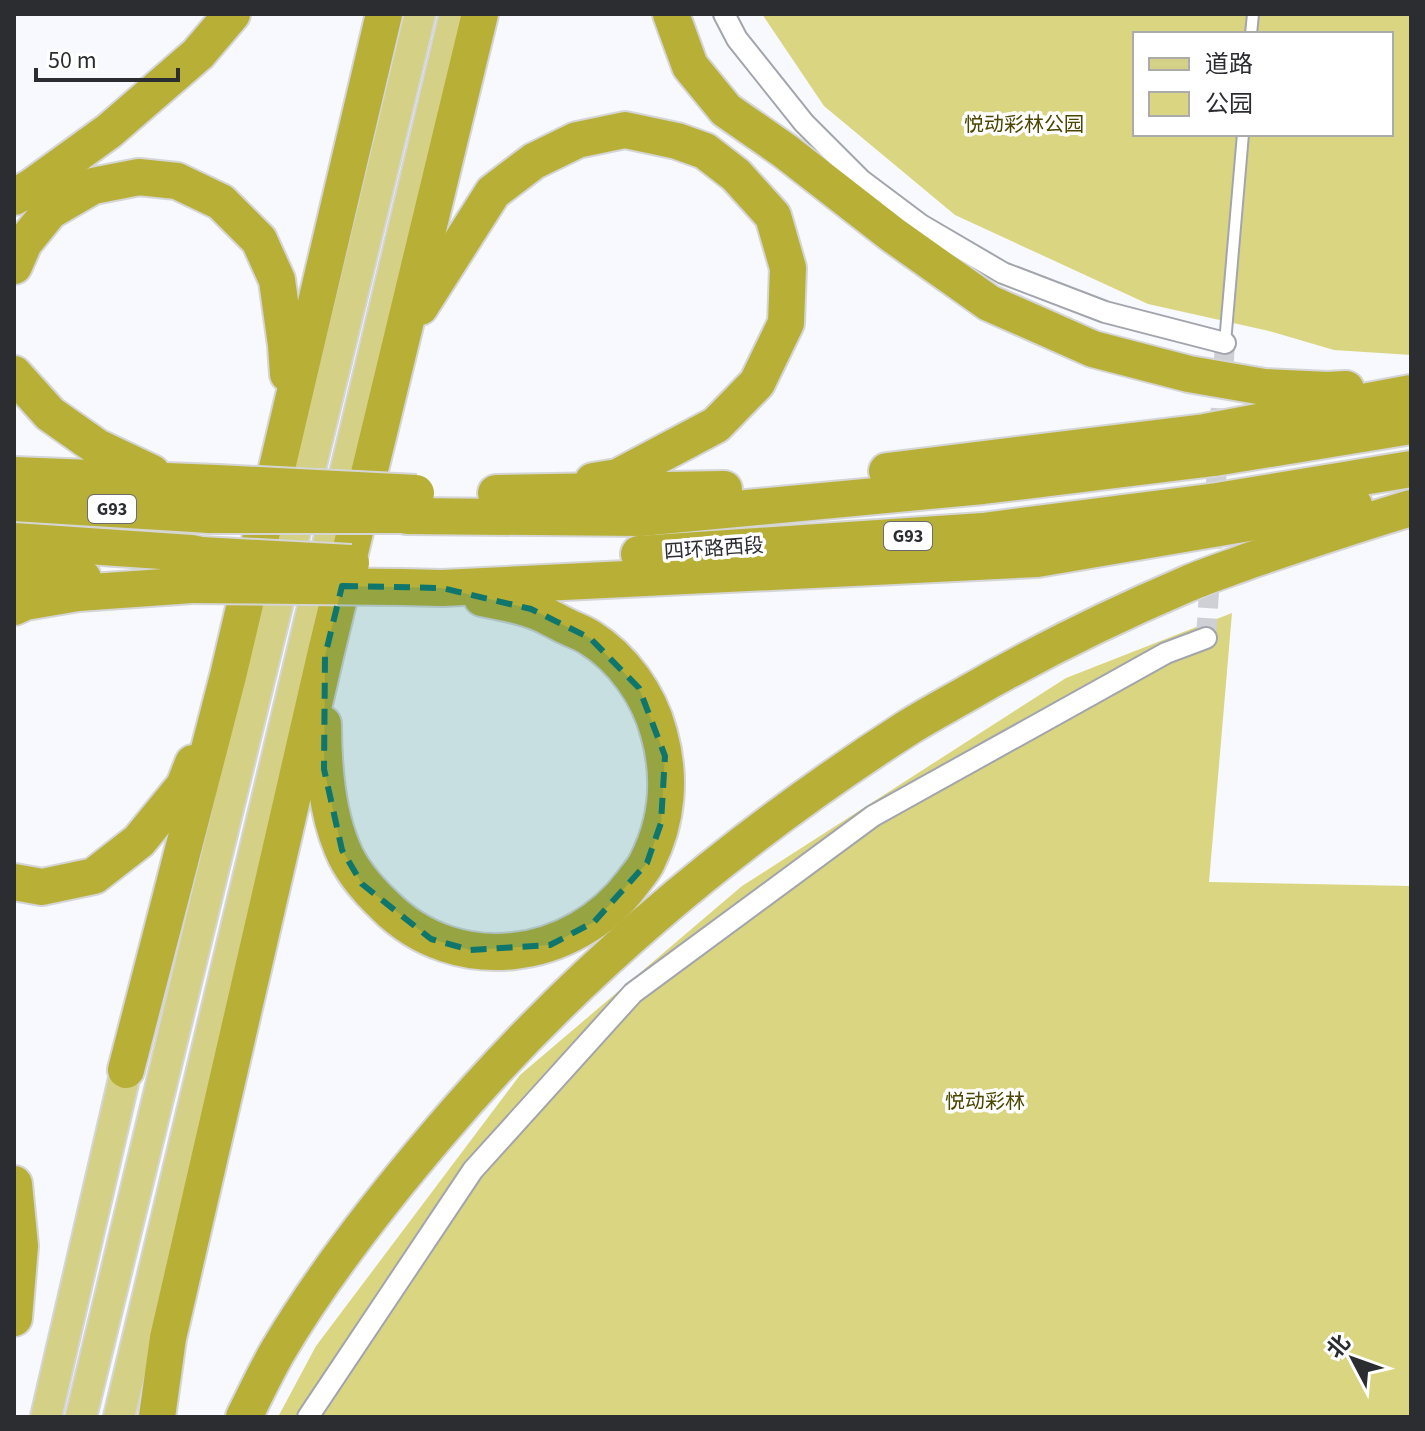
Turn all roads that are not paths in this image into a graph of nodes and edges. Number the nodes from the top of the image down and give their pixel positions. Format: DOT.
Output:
graph roads {
  1 [pos="232,14"];
  2 [pos="384,14"];
  3 [pos="420,14"];
  4 [pos="455,14"];
  5 [pos="480,14"];
  6 [pos="671,14"];
  7 [pos="724,14"];
  8 [pos="1243,136"];
  9 [pos="14,197"];
  10 [pos="14,266"];
  11 [pos="404,332"];
  12 [pos="1225,343"];
  13 [pos="14,374"];
  14 [pos="1411,384"];
  15 [pos="1411,393"];
  16 [pos="290,404"];
  17 [pos="1411,426"];
  18 [pos="1411,469"];
  19 [pos="14,475"];
  20 [pos="172,481"];
  21 [pos="517,492"];
  22 [pos="1411,494"];
  23 [pos="213,499"];
  24 [pos="14,503"];
  25 [pos="412,504"];
  26 [pos="1411,508"];
  27 [pos="14,541"];
  28 [pos="196,570"];
  29 [pos="14,573"];
  30 [pos="402,577"];
  31 [pos="442,588"];
  32 [pos="14,607"];
  33 [pos="1206,638"];
  34 [pos="325,656"];
  35 [pos="228,676"];
  36 [pos="14,882"];
  37 [pos="126,1070"];
  38 [pos="14,1184"];
  39 [pos="14,1318"];
  40 [pos="46,1417"];
  41 [pos="81,1417"];
  42 [pos="119,1417"];
  43 [pos="157,1417"];
  44 [pos="244,1417"];
  45 [pos="308,1417"];
  1 -- 9 [label="highway"];
  2 -- 16 [label="highway"];
  3 -- 41 [label="main road"];
  4 -- 42 [label="main road"];
  5 -- 11 [label="highway"];
  6 -- 14 [label="highway"];
  7 -- 12 [label="street"];
  8 -- 12 [label="lane"];
  10 -- 16 [label="highway"];
  11 -- 21 [label="highway"];
  11 -- 34 [label="highway"];
  13 -- 20 [label="highway"];
  15 -- 21 [label="highway"];
  16 -- 35 [label="highway"];
  17 -- 25 [label="highway, 四环路西段 / G93"];
  18 -- 30 [label="highway, 四环路西段 / G93"];
  19 -- 20 [label="highway"];
  20 -- 23 [label="highway"];
  21 -- 25 [label="highway"];
  22 -- 31 [label="highway"];
  23 -- 24 [label="highway, 四环路西段 / G93"];
  23 -- 25 [label="highway, 四环路西段 / G93, bridge"];
  26 -- 44 [label="highway"];
  27 -- 28 [label="highway, 四环路西段 / G93"];
  28 -- 29 [label="highway"];
  28 -- 30 [label="highway, 四环路西段 / G93, bridge"];
  28 -- 32 [label="highway"];
  30 -- 31 [label="highway"];
  31 -- 34 [label="highway"];
  33 -- 45 [label="street"];
  34 -- 43 [label="highway"];
  35 -- 36 [label="highway"];
  35 -- 37 [label="highway"];
  37 -- 40 [label="main road"];
  38 -- 39 [label="highway"];
}
